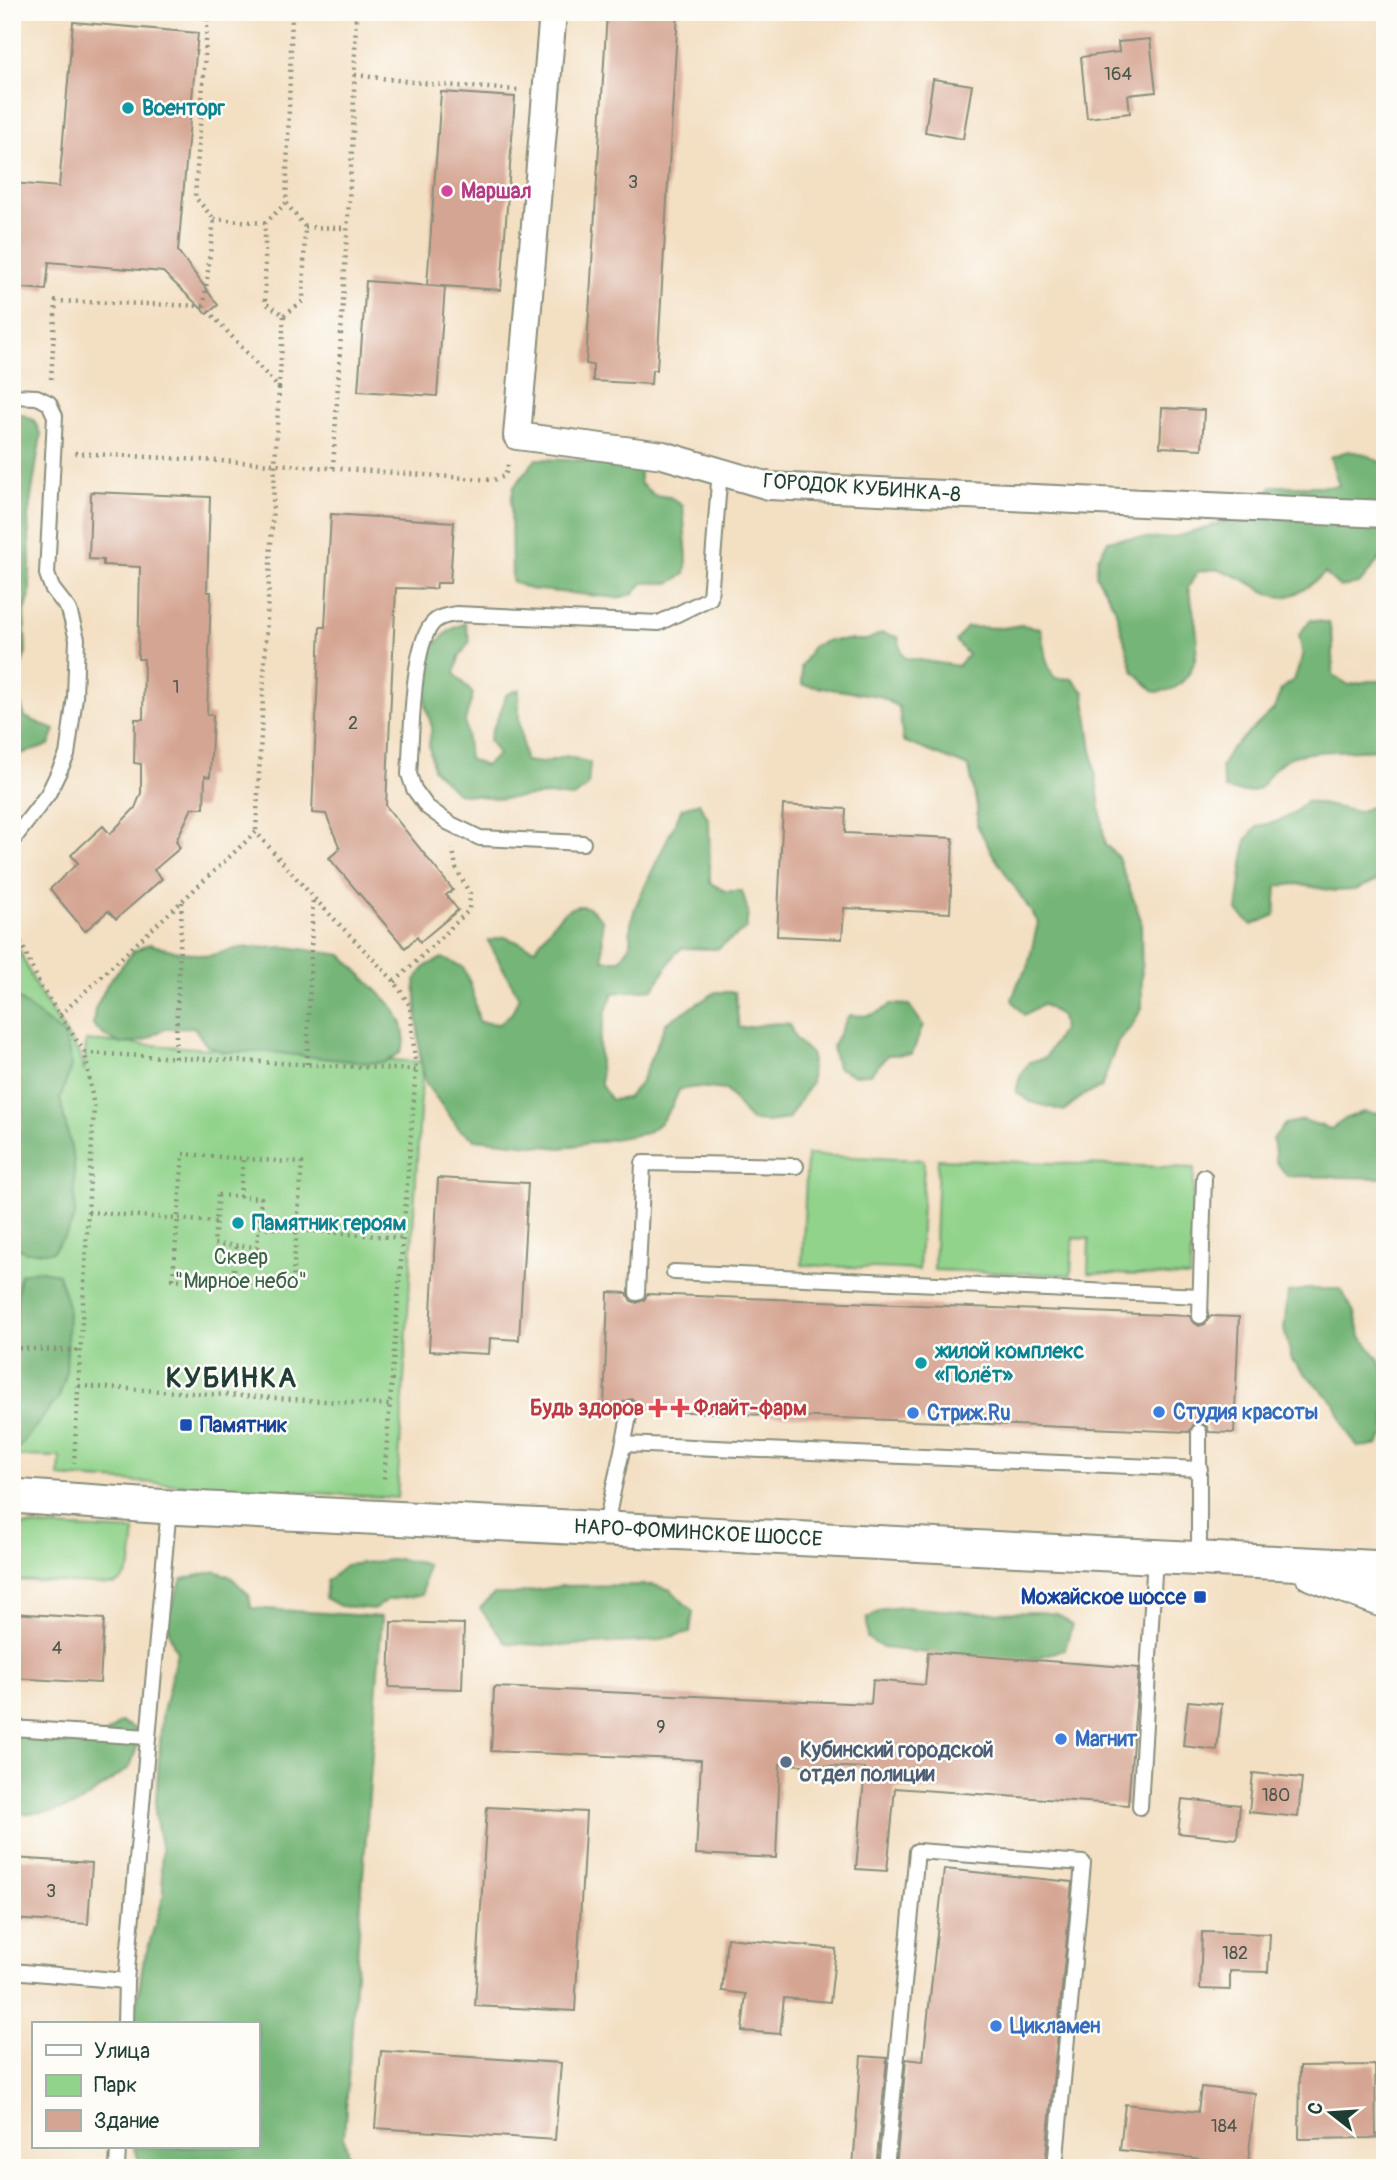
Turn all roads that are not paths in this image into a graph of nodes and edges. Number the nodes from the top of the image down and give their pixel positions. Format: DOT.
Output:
graph roads {
  1 [pos="553,12"];
  2 [pos="12,396"];
  3 [pos="720,470"];
  4 [pos="1385,514"];
  5 [pos="12,841"];
  6 [pos="583,843"];
  7 [pos="796,1166"];
  8 [pos="1204,1177"];
  9 [pos="674,1272"];
  10 [pos="637,1293"];
  11 [pos="1200,1296"];
  12 [pos="1200,1316"];
  13 [pos="630,1409"];
  14 [pos="1199,1432"];
  15 [pos="625,1444"];
  16 [pos="1200,1469"];
  17 [pos="12,1496"];
  18 [pos="169,1507"];
  19 [pos="606,1528"];
  20 [pos="1385,1554"];
  21 [pos="1155,1557"];
  22 [pos="1199,1560"];
  23 [pos="1284,1563"];
  24 [pos="1385,1568"];
  25 [pos="1385,1601"];
  26 [pos="12,1728"];
  27 [pos="148,1737"];
  28 [pos="1140,1807"];
  29 [pos="12,1971"];
  30 [pos="126,1980"];
  31 [pos="125,2022"];
  32 [pos="118,2148"];
  33 [pos="117,2168"];
  34 [pos="886,2168"];
  35 [pos="1055,2168"];
  1 -- 3 [label="street, ГОРОДОК КУБИНКА-8"];
  2 -- 5 [label="lane"];
  3 -- 4 [label="street, ГОРОДОК КУБИНКА-8"];
  3 -- 6 [label="lane"];
  7 -- 10 [label="lane"];
  8 -- 11 [label="lane"];
  9 -- 11 [label="lane"];
  11 -- 12 [label="lane"];
  13 -- 15 [label="lane"];
  14 -- 16 [label="lane"];
  15 -- 16 [label="lane"];
  15 -- 19 [label="lane"];
  16 -- 22 [label="lane"];
  17 -- 18 [label="street, НАРО-ФОМИНСКОЕ ШОССЕ"];
  18 -- 19 [label="street, НАРО-ФОМИНСКОЕ ШОССЕ"];
  18 -- 27 [label="lane"];
  19 -- 21 [label="street, НАРО-ФОМИНСКОЕ ШОССЕ"];
  20 -- 23 [label="street"];
  21 -- 22 [label="street, НАРО-ФОМИНСКОЕ ШОССЕ"];
  21 -- 28 [label="lane"];
  22 -- 23 [label="street, НАРО-ФОМИНСКОЕ ШОССЕ"];
  23 -- 24 [label="street, НАРО-ФОМИНСКОЕ ШОССЕ"];
  23 -- 25 [label="street"];
  26 -- 27 [label="lane"];
  27 -- 30 [label="lane"];
  29 -- 30 [label="lane"];
  30 -- 31 [label="lane"];
  32 -- 33 [label="lane"];
  34 -- 35 [label="lane"];
}
